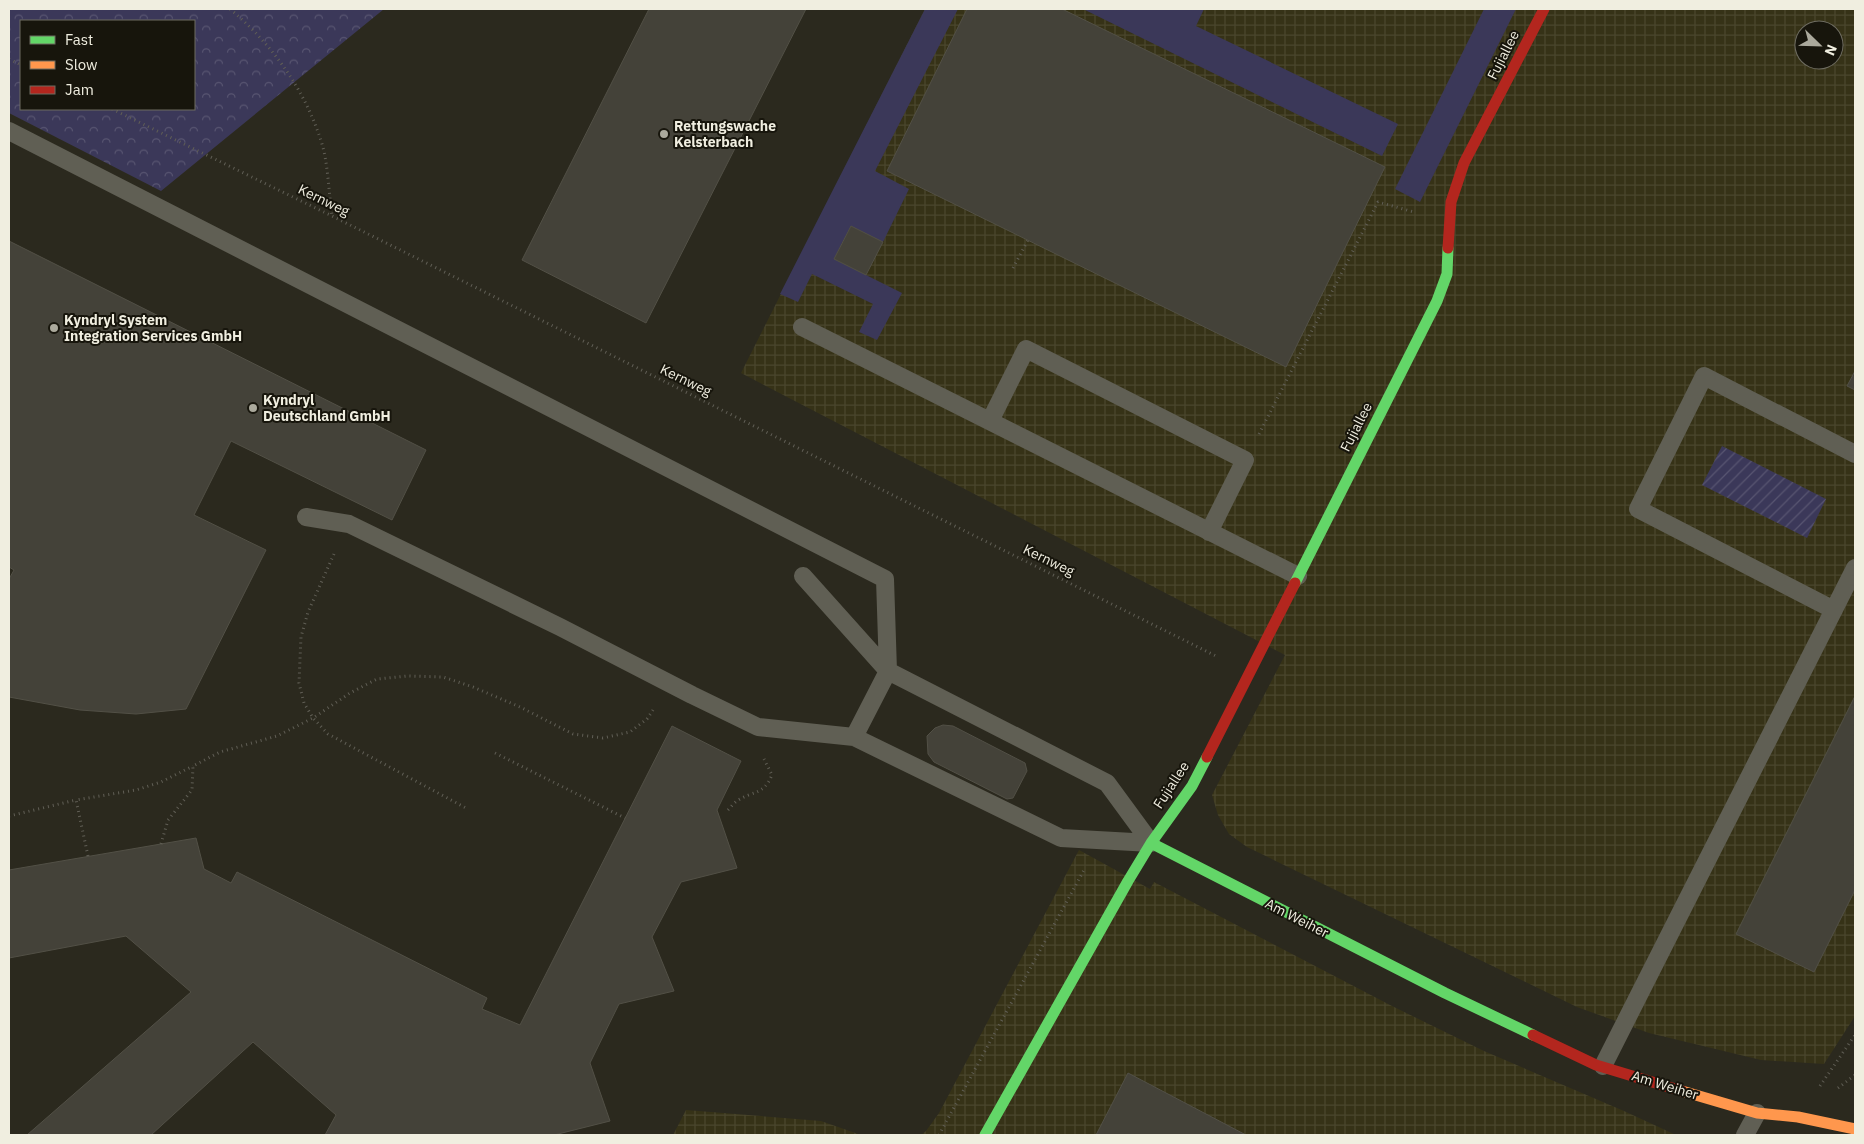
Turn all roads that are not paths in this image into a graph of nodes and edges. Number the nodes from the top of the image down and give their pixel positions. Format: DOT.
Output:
graph roads {
  1 [pos="1544,9"];
  2 [pos="9,131"];
  3 [pos="802,327"];
  4 [pos="990,421"];
  5 [pos="1855,454"];
  6 [pos="306,517"];
  7 [pos="1209,532"];
  8 [pos="1855,568"];
  9 [pos="803,576"];
  10 [pos="1298,576"];
  11 [pos="1834,610"];
  12 [pos="888,671"];
  13 [pos="854,737"];
  14 [pos="1151,843"];
  15 [pos="1604,1066"];
  16 [pos="1757,1113"];
  17 [pos="1855,1128"];
  18 [pos="985,1135"];
  19 [pos="1745,1135"];
  1 -- 10 [label="street, Fujiallee"];
  2 -- 12 [label="lane"];
  3 -- 4 [label="lane"];
  4 -- 7 [label="lane"];
  4 -- 7 [label="lane"];
  5 -- 11 [label="lane"];
  6 -- 13 [label="lane"];
  7 -- 10 [label="lane"];
  8 -- 11 [label="lane"];
  9 -- 12 [label="lane"];
  10 -- 14 [label="street, Fujiallee"];
  11 -- 15 [label="lane"];
  12 -- 13 [label="lane"];
  12 -- 14 [label="lane"];
  13 -- 14 [label="lane"];
  14 -- 15 [label="street, Am Weiher"];
  14 -- 18 [label="street"];
  15 -- 16 [label="street, Am Weiher"];
  16 -- 17 [label="street, Am Weiher"];
  16 -- 19 [label="lane"];
}
